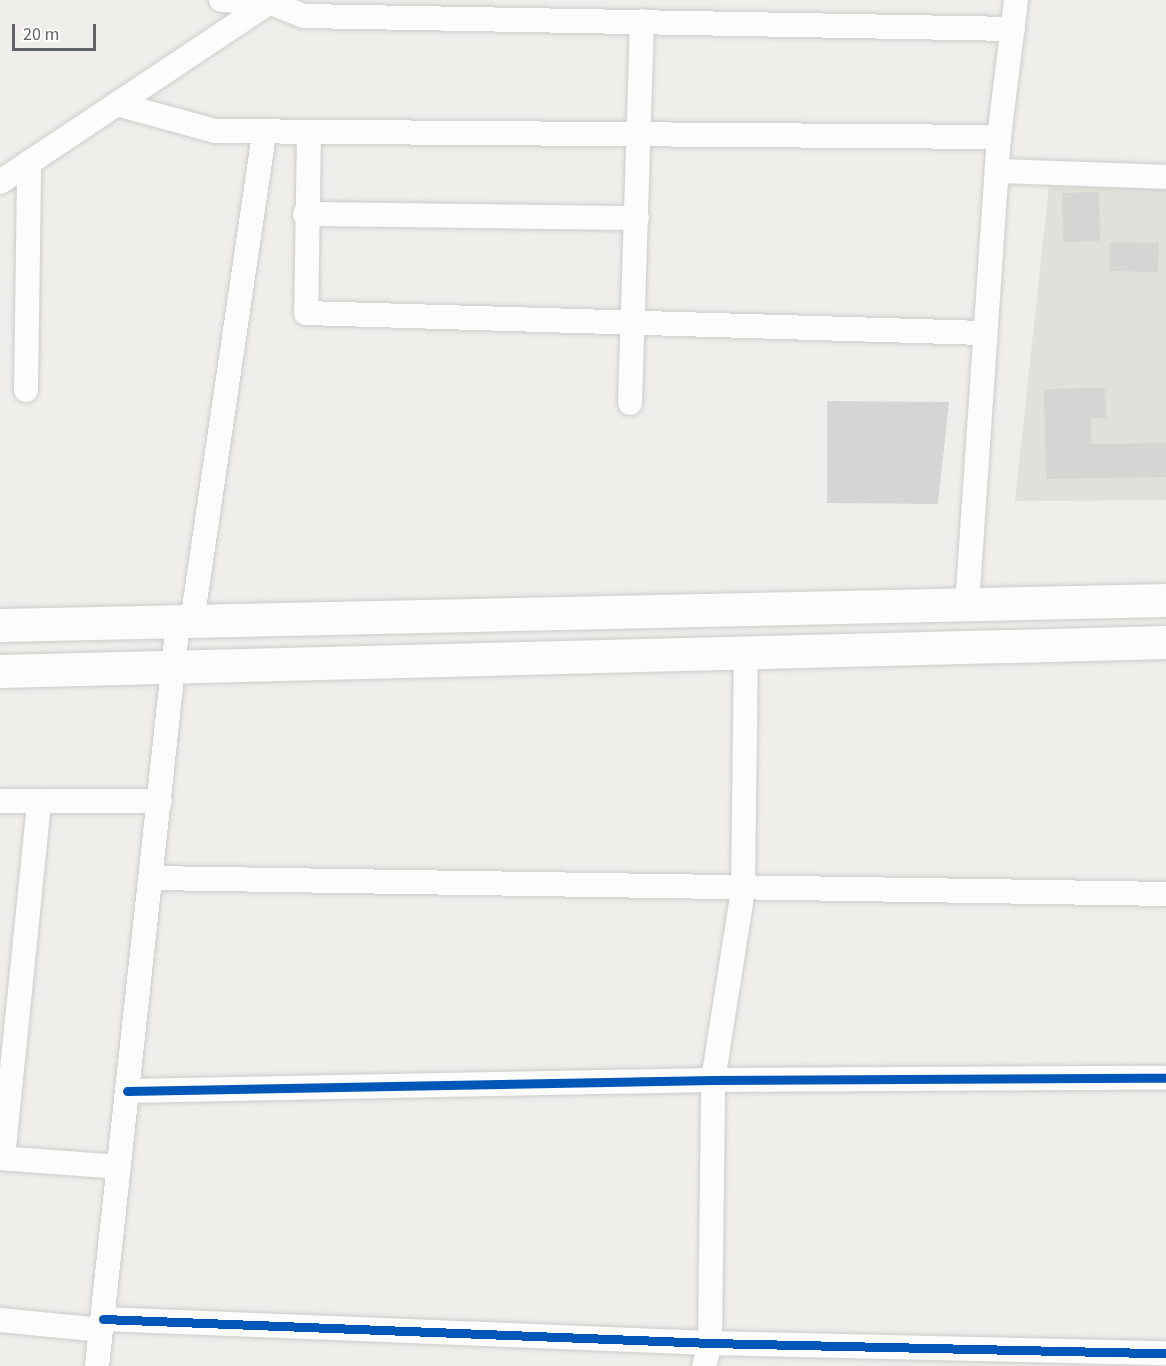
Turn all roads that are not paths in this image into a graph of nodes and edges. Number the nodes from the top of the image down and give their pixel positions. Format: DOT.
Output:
graph roads {
  1 [pos="221,0"];
  2 [pos="1016,0"];
  3 [pos="271,1"];
  4 [pos="642,21"];
  5 [pos="1013,29"];
  6 [pos="117,104"];
  7 [pos="264,132"];
  8 [pos="309,132"];
  9 [pos="640,135"];
  10 [pos="999,137"];
  11 [pos="29,162"];
  12 [pos="997,171"];
  13 [pos="1166,177"];
  14 [pos="0,182"];
  15 [pos="305,214"];
  16 [pos="637,218"];
  17 [pos="634,321"];
  18 [pos="985,333"];
  19 [pos="26,390"];
  20 [pos="630,403"];
  21 [pos="1166,600"];
  22 [pos="967,605"];
  23 [pos="185,623"];
  24 [pos="0,625"];
  25 [pos="1166,642"];
  26 [pos="746,652"];
  27 [pos="175,666"];
  28 [pos="0,671"];
  29 [pos="0,801"];
  30 [pos="160,801"];
  31 [pos="39,802"];
  32 [pos="151,878"];
  33 [pos="743,891"];
  34 [pos="1166,894"];
  35 [pos="1166,1078"];
  36 [pos="713,1080"];
  37 [pos="127,1091"];
  38 [pos="1,1158"];
  39 [pos="119,1167"];
  40 [pos="0,1320"];
  41 [pos="103,1324"];
  42 [pos="1166,1353"];
  43 [pos="707,1354"];
  44 [pos="97,1366"];
  1 -- 3 [label="street"];
  2 -- 5 [label="street"];
  3 -- 4 [label="street"];
  3 -- 6 [label="street"];
  4 -- 5 [label="street"];
  4 -- 9 [label="street"];
  5 -- 10 [label="street"];
  6 -- 7 [label="street"];
  6 -- 11 [label="street"];
  7 -- 8 [label="street"];
  7 -- 23 [label="street"];
  8 -- 9 [label="street"];
  8 -- 15 [label="street"];
  9 -- 10 [label="street"];
  9 -- 16 [label="street"];
  10 -- 12 [label="street"];
  11 -- 14 [label="street"];
  11 -- 19 [label="street"];
  12 -- 13 [label="street"];
  12 -- 18 [label="street"];
  15 -- 16 [label="street"];
  15 -- 17 [label="street"];
  16 -- 17 [label="street"];
  17 -- 18 [label="street"];
  17 -- 20 [label="street"];
  18 -- 22 [label="street"];
  21 -- 22 [label="main road"];
  22 -- 23 [label="main road"];
  23 -- 24 [label="main road"];
  23 -- 27 [label="street"];
  25 -- 26 [label="main road"];
  26 -- 27 [label="main road"];
  26 -- 33 [label="street"];
  27 -- 28 [label="main road"];
  27 -- 30 [label="street"];
  29 -- 31 [label="street"];
  30 -- 31 [label="street"];
  30 -- 32 [label="street"];
  31 -- 38 [label="street"];
  32 -- 33 [label="street"];
  32 -- 37 [label="street"];
  33 -- 34 [label="street"];
  33 -- 36 [label="street"];
  35 -- 36 [label="street"];
  36 -- 37 [label="street"];
  36 -- 43 [label="street"];
  37 -- 39 [label="street"];
  38 -- 39 [label="street"];
  39 -- 41 [label="street"];
  40 -- 41 [label="street"];
  41 -- 43 [label="street"];
  41 -- 44 [label="street"];
  42 -- 43 [label="street"];
}
